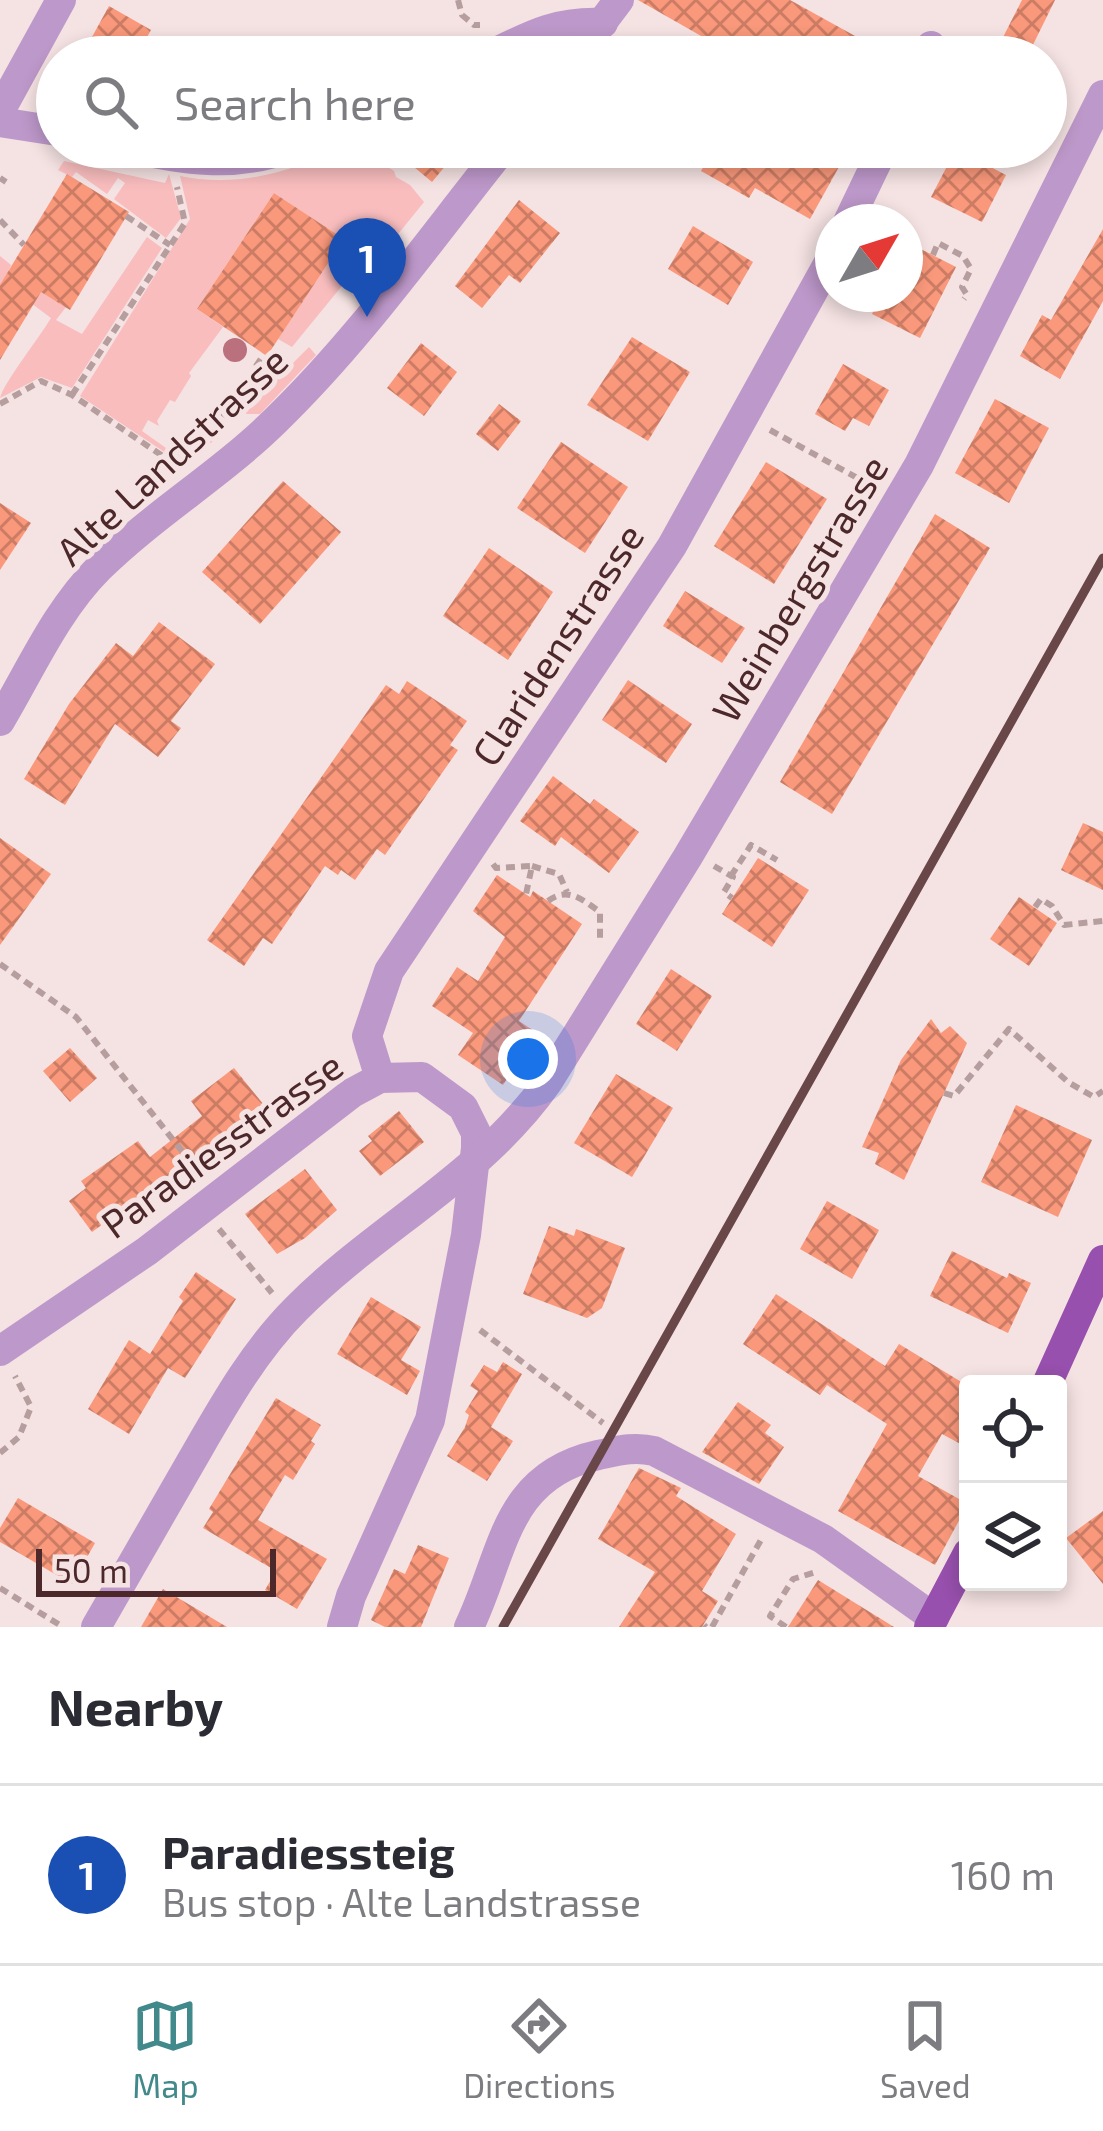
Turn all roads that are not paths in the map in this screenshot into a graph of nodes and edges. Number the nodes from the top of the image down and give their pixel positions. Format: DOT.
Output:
graph roads {
  1 [pos="62,0"];
  2 [pos="611,12"];
  3 [pos="42,36"];
  4 [pos="530,36"];
  5 [pos="592,36"];
  6 [pos="36,47"];
  7 [pos="1103,94"];
  8 [pos="0,111"];
  9 [pos="0,122"];
  10 [pos="36,128"];
  11 [pos="1067,167"];
  12 [pos="487,168"];
  13 [pos="874,168"];
  14 [pos="1067,168"];
  15 [pos="857,204"];
  16 [pos="815,288"];
  17 [pos="0,721"];
  18 [pos="380,1078"];
  19 [pos="532,1104"];
  20 [pos="463,1108"];
  21 [pos="473,1165"];
  22 [pos="1103,1261"];
  23 [pos="3,1357"];
  24 [pos="1051,1375"];
  25 [pos="959,1570"];
  26 [pos="932,1623"];
  27 [pos="96,1627"];
  28 [pos="342,1627"];
  29 [pos="469,1627"];
  1 -- 3 [label="street"];
  2 -- 4 [label="street"];
  2 -- 5 [label="street"];
  6 -- 8 [label="street"];
  7 -- 11 [label="street, Weinbergstrasse"];
  9 -- 10 [label="street"];
  12 -- 17 [label="street, Alte Landstrasse"];
  13 -- 15 [label="street"];
  14 -- 19 [label="street, Weinbergstrasse"];
  16 -- 18 [label="street, Claridenstrasse"];
  18 -- 20 [label="street, Paradiesstrasse"];
  18 -- 23 [label="street, Paradiesstrasse"];
  19 -- 20 [label="street"];
  19 -- 21 [label="street, Weinbergstrasse"];
  20 -- 21 [label="street"];
  21 -- 27 [label="street, Weinbergstrasse"];
  21 -- 28 [label="street"];
  22 -- 24 [label="main road"];
  25 -- 26 [label="main road"];
  26 -- 29 [label="street"];
}
